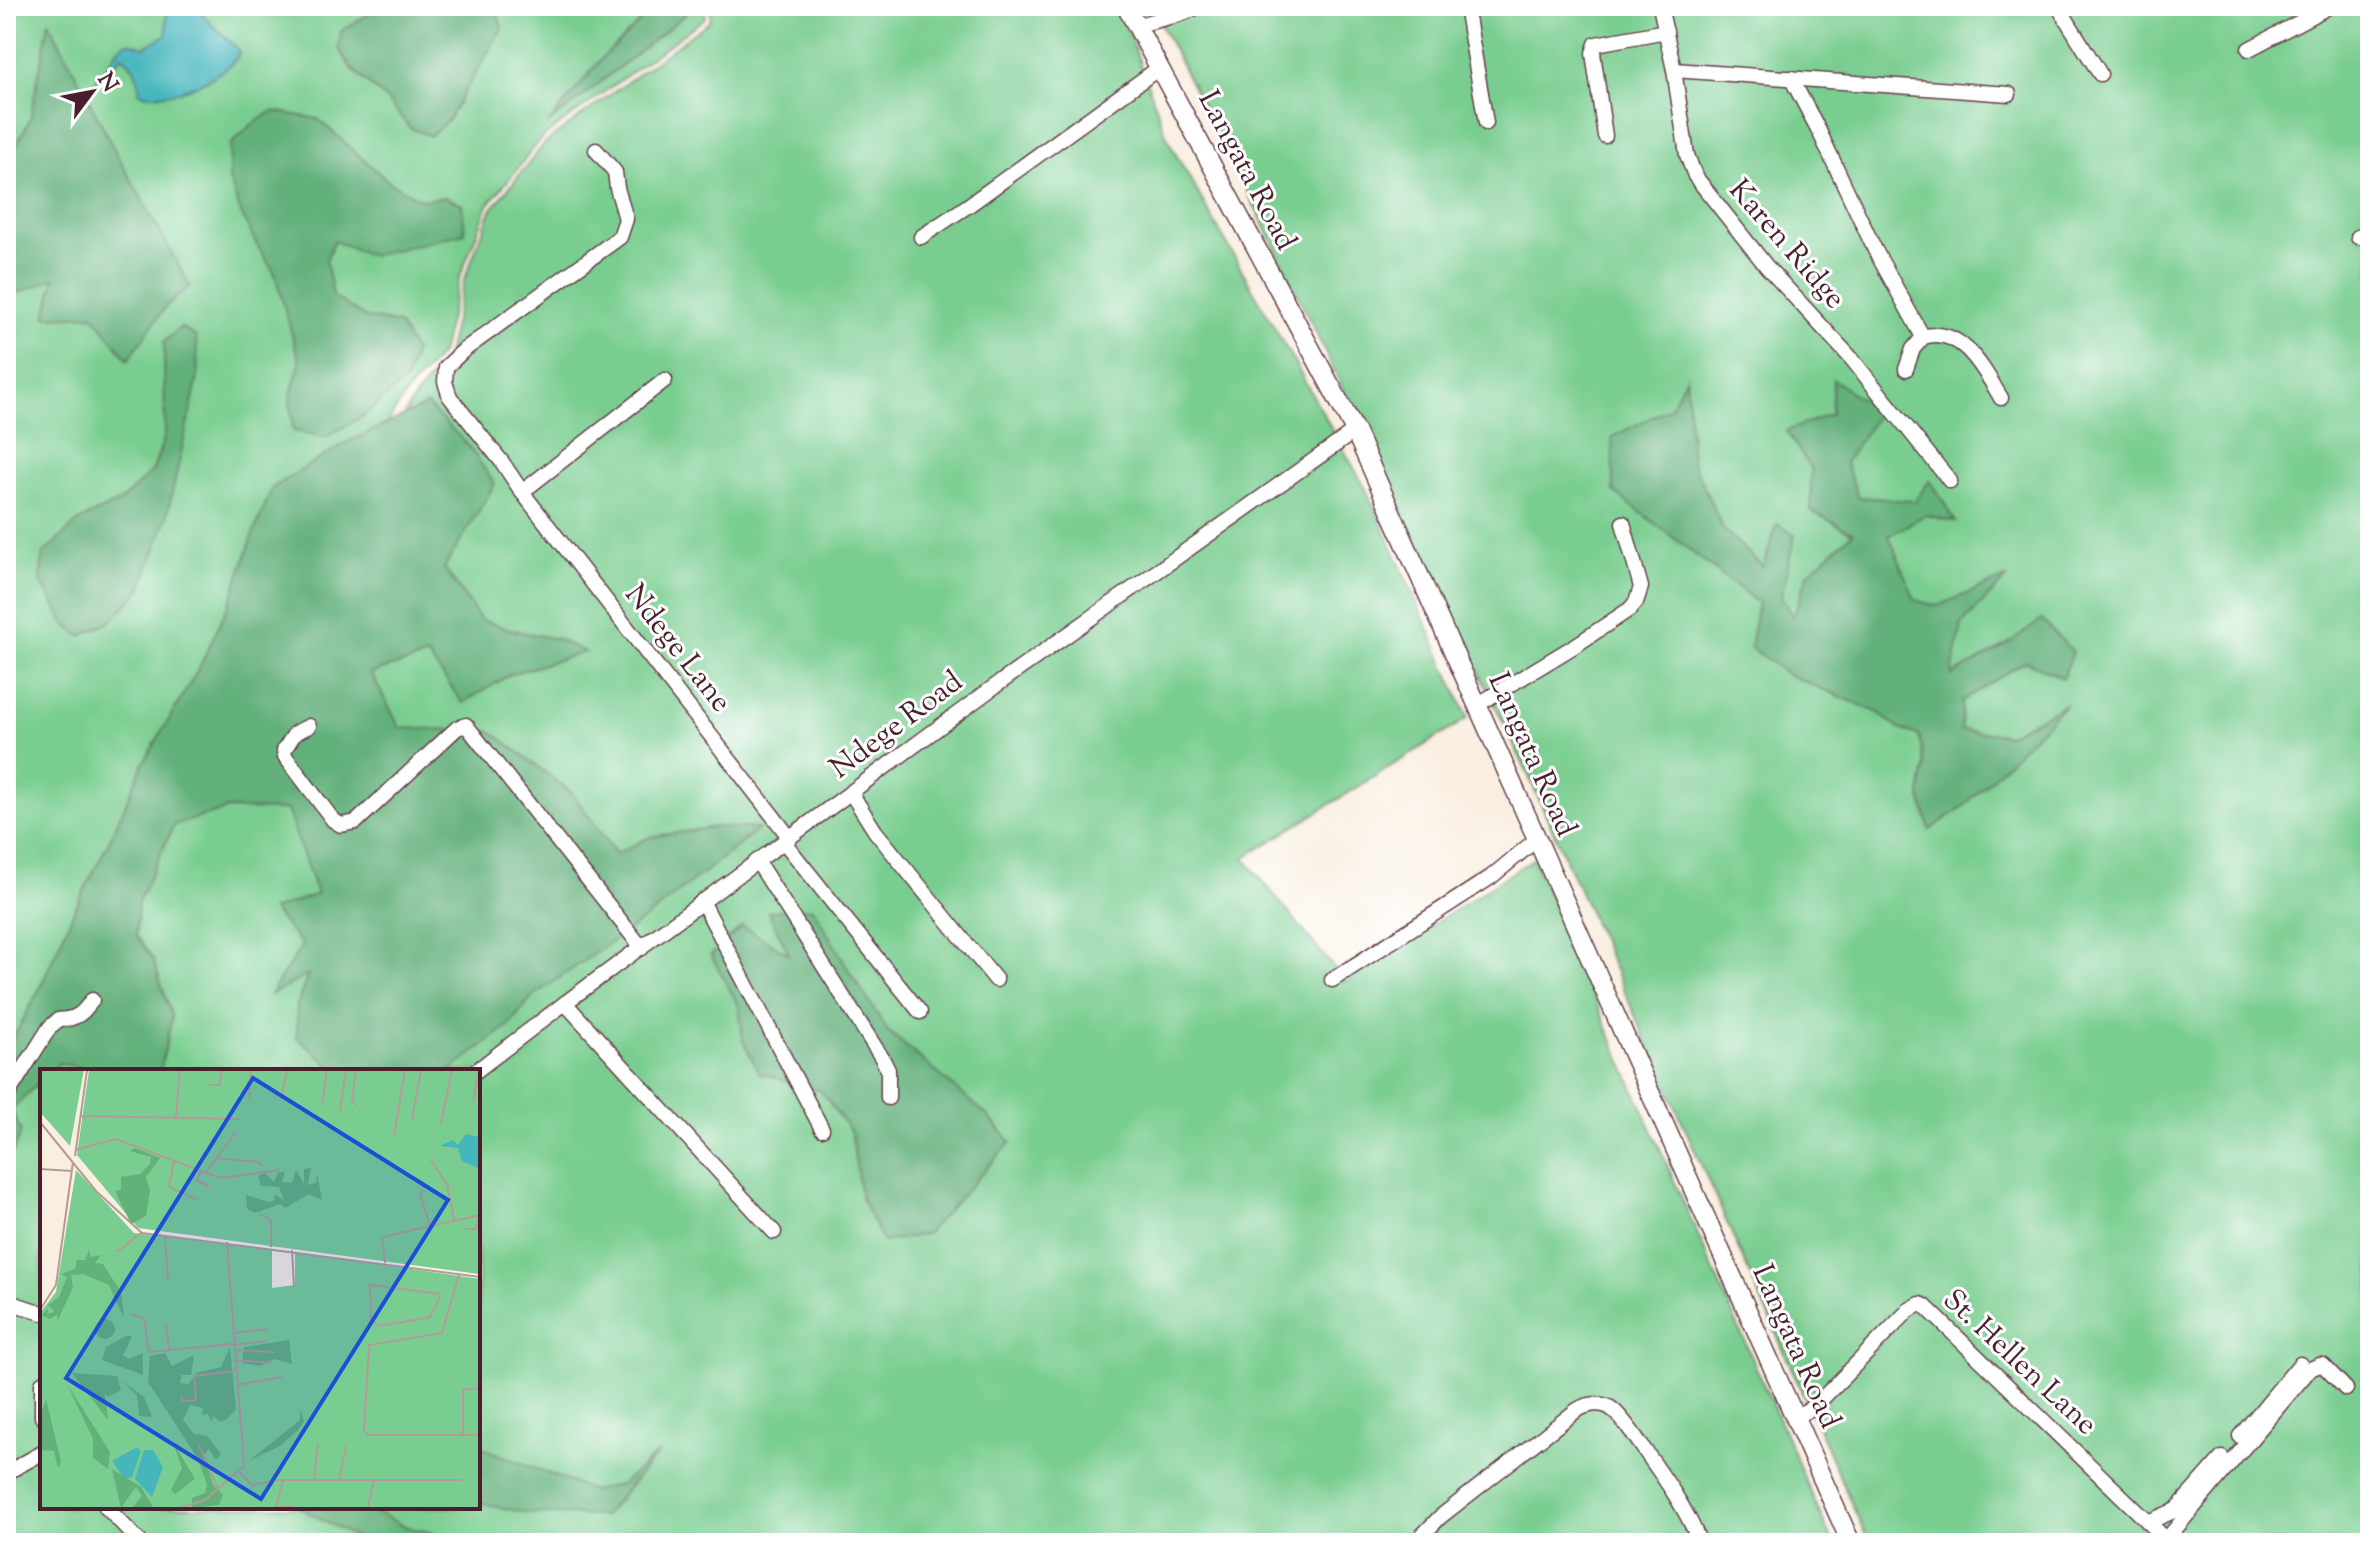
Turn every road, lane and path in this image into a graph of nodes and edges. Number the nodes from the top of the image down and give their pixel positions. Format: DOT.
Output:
graph roads {
  1 [pos="1126,6"];
  2 [pos="1198,6"];
  3 [pos="1466,6"];
  4 [pos="1660,6"];
  5 [pos="2058,6"];
  6 [pos="2330,6"];
  7 [pos="1135,26"];
  8 [pos="1666,31"];
  9 [pos="2249,49"];
  10 [pos="1159,68"];
  11 [pos="1674,70"];
  12 [pos="2100,74"];
  13 [pos="1791,78"];
  14 [pos="2009,94"];
  15 [pos="1486,123"];
  16 [pos="1605,136"];
  17 [pos="596,150"];
  18 [pos="921,237"];
  19 [pos="1923,337"];
  20 [pos="1906,369"];
  21 [pos="665,380"];
  22 [pos="2001,398"];
  23 [pos="1355,431"];
  24 [pos="1950,481"];
  25 [pos="522,492"];
  26 [pos="1623,523"];
  27 [pos="1477,705"];
  28 [pos="309,726"];
  29 [pos="851,793"];
  30 [pos="1537,839"];
  31 [pos="787,840"];
  32 [pos="757,861"];
  33 [pos="702,901"];
  34 [pos="642,948"];
  35 [pos="996,980"];
  36 [pos="1332,980"];
  37 [pos="92,1000"];
  38 [pos="565,1003"];
  39 [pos="920,1012"];
  40 [pos="479,1069"];
  41 [pos="6,1097"];
  42 [pos="888,1098"];
  43 [pos="822,1129"];
  44 [pos="774,1232"];
  45 [pos="6,1301"];
  46 [pos="40,1312"];
  47 [pos="2300,1364"];
  48 [pos="2346,1389"];
  49 [pos="1795,1417"];
  50 [pos="40,1454"];
  51 [pos="6,1473"];
  52 [pos="108,1509"];
  53 [pos="2148,1522"];
  54 [pos="2168,1541"];
  55 [pos="141,1543"];
  56 [pos="1415,1543"];
  57 [pos="1700,1543"];
  58 [pos="1851,1543"];
  1 -- 7 [label="main road, Langata Road"];
  2 -- 7 [label="street"];
  3 -- 15 [label="street"];
  4 -- 8 [label="street, Karen Ridge"];
  5 -- 12 [label="street"];
  6 -- 9 [label="street"];
  7 -- 10 [label="main road, Langata Road"];
  8 -- 11 [label="street, Karen Ridge"];
  8 -- 16 [label="street"];
  10 -- 18 [label="street"];
  10 -- 23 [label="main road, Langata Road"];
  11 -- 13 [label="street"];
  11 -- 24 [label="street, Karen Ridge"];
  13 -- 14 [label="street"];
  13 -- 19 [label="street"];
  17 -- 25 [label="street, Ndege Lane"];
  19 -- 20 [label="street"];
  19 -- 22 [label="street"];
  21 -- 25 [label="street"];
  23 -- 27 [label="main road, Langata Road"];
  23 -- 29 [label="street, Ndege Road"];
  25 -- 31 [label="street, Ndege Lane"];
  26 -- 27 [label="street"];
  27 -- 30 [label="main road, Langata Road"];
  28 -- 34 [label="street"];
  29 -- 31 [label="street, Ndege Road"];
  29 -- 35 [label="street"];
  30 -- 36 [label="street"];
  30 -- 49 [label="main road, Langata Road"];
  31 -- 32 [label="street, Ndege Road"];
  31 -- 39 [label="street, Ndege Lane"];
  32 -- 33 [label="street, Ndege Road"];
  32 -- 42 [label="street"];
  33 -- 34 [label="street, Ndege Road"];
  33 -- 43 [label="street"];
  34 -- 38 [label="street, Ndege Road"];
  37 -- 41 [label="street"];
  38 -- 40 [label="street, Ndege Road"];
  38 -- 44 [label="street"];
  45 -- 46 [label="street"];
  47 -- 53 [label="street"];
  48 -- 54 [label="street"];
  49 -- 53 [label="street, St. Hellen Lane"];
  49 -- 58 [label="main road, Langata Road"];
  50 -- 51 [label="street"];
  52 -- 55 [label="street"];
  53 -- 54 [label="street, St. Hellen Lane"];
  56 -- 57 [label="street"];
}
